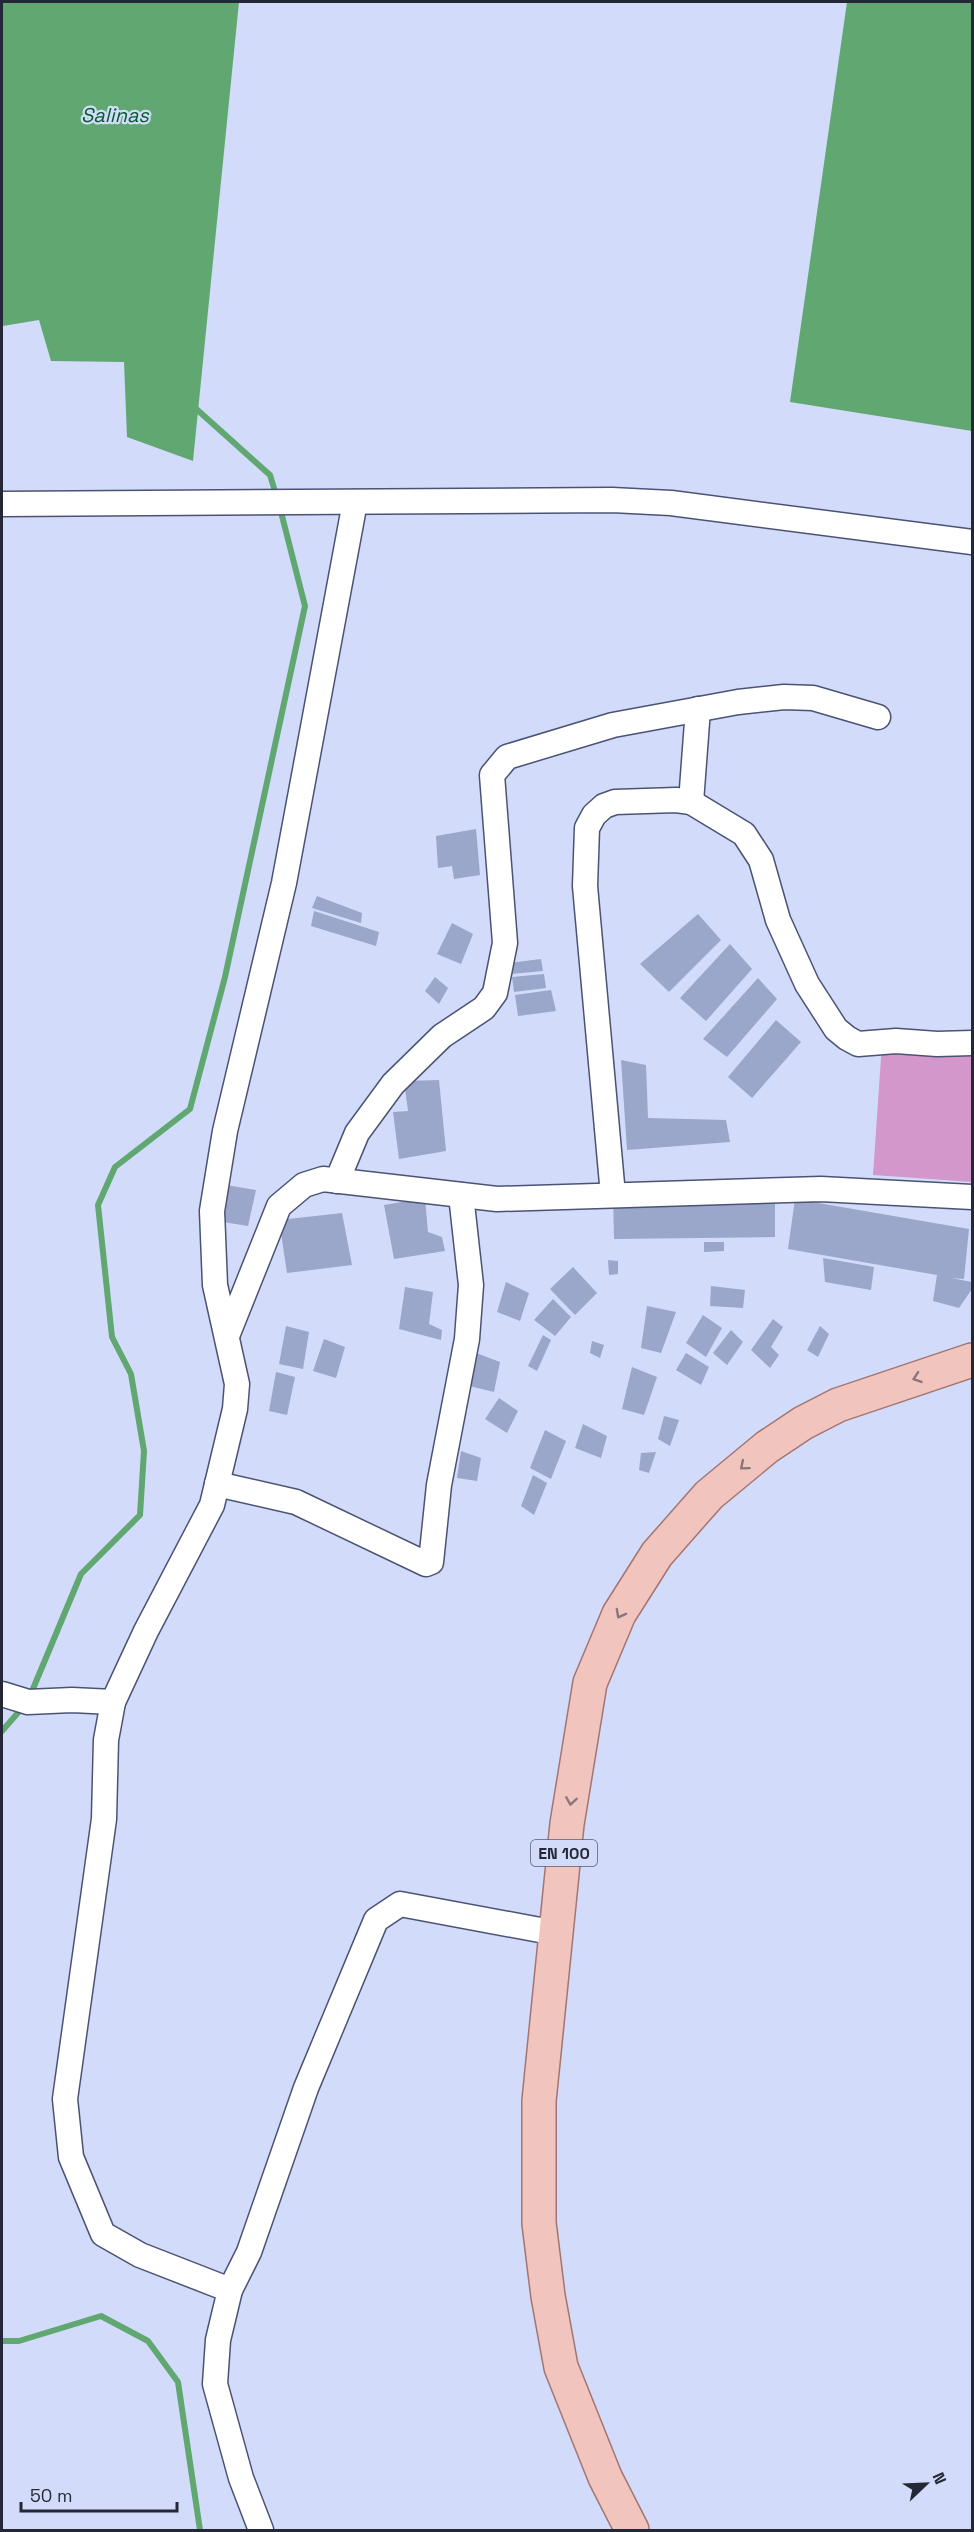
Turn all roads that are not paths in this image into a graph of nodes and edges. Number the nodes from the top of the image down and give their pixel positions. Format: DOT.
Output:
graph roads {
  1 [pos="355,502"];
  2 [pos="2,504"];
  3 [pos="972,542"];
  4 [pos="698,709"];
  5 [pos="878,717"];
  6 [pos="691,802"];
  7 [pos="972,1043"];
  8 [pos="337,1181"];
  9 [pos="461,1195"];
  10 [pos="613,1195"];
  11 [pos="972,1197"];
  12 [pos="227,1336"];
  13 [pos="972,1360"];
  14 [pos="217,1484"];
  15 [pos="2,1694"];
  16 [pos="112,1702"];
  17 [pos="556,1933"];
  18 [pos="230,2290"];
  19 [pos="261,2530"];
  20 [pos="632,2530"];
  1 -- 2 [label="street"];
  1 -- 3 [label="street"];
  1 -- 12 [label="street"];
  4 -- 5 [label="street"];
  4 -- 6 [label="street"];
  4 -- 8 [label="street"];
  6 -- 7 [label="street"];
  6 -- 10 [label="street"];
  8 -- 9 [label="street"];
  8 -- 12 [label="street"];
  9 -- 10 [label="street"];
  9 -- 14 [label="street"];
  10 -- 11 [label="street"];
  12 -- 14 [label="street"];
  13 -- 17 [label="main road, EN 100, one-way"];
  14 -- 16 [label="street"];
  15 -- 16 [label="street"];
  16 -- 18 [label="street"];
  17 -- 18 [label="street"];
  17 -- 20 [label="main road, EN 100"];
  18 -- 19 [label="street"];
}
